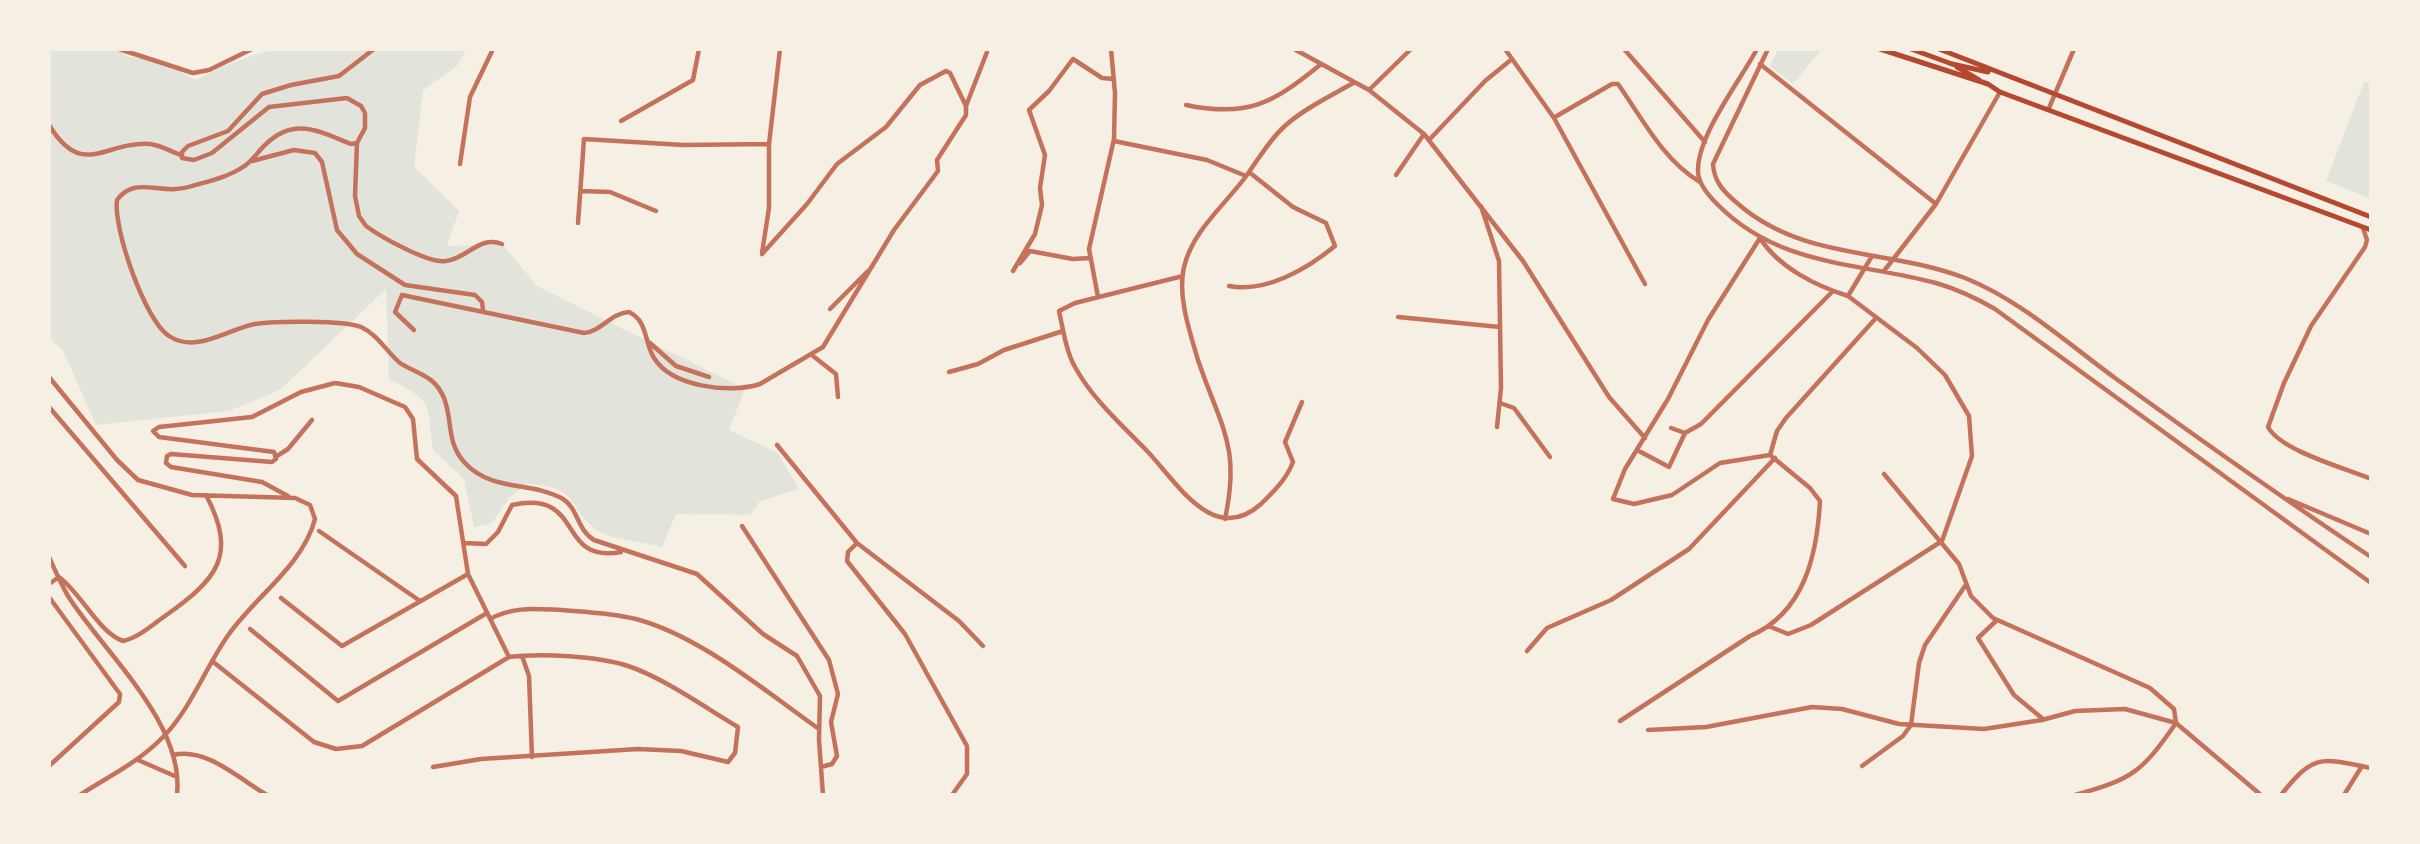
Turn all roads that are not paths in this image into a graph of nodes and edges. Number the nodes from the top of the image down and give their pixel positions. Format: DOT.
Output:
graph roads {
  1 [pos="119,49"];
  2 [pos="252,49"];
  3 [pos="374,49"];
  4 [pos="493,49"];
  5 [pos="699,49"];
  6 [pos="780,49"];
  7 [pos="1111,49"];
  8 [pos="1294,49"];
  9 [pos="1412,49"];
  10 [pos="1505,49"];
  11 [pos="1624,49"];
  12 [pos="1757,49"];
  13 [pos="1768,49"];
  14 [pos="1880,49"];
  15 [pos="1911,49"];
  16 [pos="1939,49"];
  17 [pos="2074,49"];
  18 [pos="1302,50"];
  19 [pos="987,52"];
  20 [pos="1512,59"];
  21 [pos="1760,64"];
  22 [pos="1952,64"];
  23 [pos="1320,65"];
  24 [pos="2003,76"];
  25 [pos="1114,79"];
  26 [pos="1354,82"];
  27 [pos="1988,84"];
  28 [pos="1369,90"];
  29 [pos="2000,92"];
  30 [pos="2054,95"];
  31 [pos="966,106"];
  32 [pos="1186,106"];
  33 [pos="2049,108"];
  34 [pos="1554,118"];
  35 [pos="621,121"];
  36 [pos="49,125"];
  37 [pos="1424,134"];
  38 [pos="1429,140"];
  39 [pos="1114,141"];
  40 [pos="1705,142"];
  41 [pos="357,143"];
  42 [pos="769,144"];
  43 [pos="181,155"];
  44 [pos="252,161"];
  45 [pos="460,164"];
  46 [pos="1247,174"];
  47 [pos="1396,175"];
  48 [pos="1701,182"];
  49 [pos="580,191"];
  50 [pos="1479,202"];
  51 [pos="1936,204"];
  52 [pos="656,211"];
  53 [pos="2371,217"];
  54 [pos="578,223"];
  55 [pos="2363,227"];
  56 [pos="2371,230"];
  57 [pos="1760,238"];
  58 [pos="502,244"];
  59 [pos="1872,256"];
  60 [pos="1090,258"];
  61 [pos="1892,259"];
  62 [pos="1017,265"];
  63 [pos="1864,267"];
  64 [pos="872,268"];
  65 [pos="1013,271"];
  66 [pos="1884,271"];
  67 [pos="1183,276"];
  68 [pos="1645,284"];
  69 [pos="1229,286"];
  70 [pos="1833,291"];
  71 [pos="1848,296"];
  72 [pos="1098,297"];
  73 [pos="830,309"];
  74 [pos="483,310"];
  75 [pos="1398,317"];
  76 [pos="1876,318"];
  77 [pos="1500,327"];
  78 [pos="414,330"];
  79 [pos="1063,331"];
  80 [pos="648,340"];
  81 [pos="813,356"];
  82 [pos="949,372"];
  83 [pos="49,377"];
  84 [pos="709,377"];
  85 [pos="838,397"];
  86 [pos="1302,402"];
  87 [pos="1500,403"];
  88 [pos="49,407"];
  89 [pos="312,420"];
  90 [pos="1497,427"];
  91 [pos="1671,428"];
  92 [pos="1685,432"];
  93 [pos="1645,439"];
  94 [pos="777,445"];
  95 [pos="1637,450"];
  96 [pos="277,456"];
  97 [pos="1550,457"];
  98 [pos="1772,457"];
  99 [pos="1884,474"];
  100 [pos="2371,479"];
  101 [pos="205,495"];
  102 [pos="2279,495"];
  103 [pos="288,496"];
  104 [pos="1225,519"];
  105 [pos="742,526"];
  106 [pos="319,531"];
  107 [pos="2371,534"];
  108 [pos="1942,541"];
  109 [pos="464,542"];
  110 [pos="857,543"];
  111 [pos="622,552"];
  112 [pos="49,557"];
  113 [pos="2371,557"];
  114 [pos="185,566"];
  115 [pos="468,573"];
  116 [pos="59,577"];
  117 [pos="2371,583"];
  118 [pos="49,584"];
  119 [pos="1965,586"];
  120 [pos="49,597"];
  121 [pos="281,598"];
  122 [pos="420,601"];
  123 [pos="488,616"];
  124 [pos="1996,621"];
  125 [pos="1771,627"];
  126 [pos="250,629"];
  127 [pos="983,646"];
  128 [pos="1527,650"];
  129 [pos="522,656"];
  130 [pos="509,657"];
  131 [pos="212,661"];
  132 [pos="2044,720"];
  133 [pos="1620,721"];
  134 [pos="2176,723"];
  135 [pos="1911,725"];
  136 [pos="820,729"];
  137 [pos="1648,730"];
  138 [pos="166,735"];
  139 [pos="173,755"];
  140 [pos="532,757"];
  141 [pos="138,760"];
  142 [pos="49,766"];
  143 [pos="1862,766"];
  144 [pos="2362,766"];
  145 [pos="433,767"];
  146 [pos="821,767"];
  147 [pos="2371,768"];
  148 [pos="177,777"];
  149 [pos="80,795"];
  150 [pos="177,795"];
  151 [pos="267,795"];
  152 [pos="823,795"];
  153 [pos="952,795"];
  154 [pos="2075,795"];
  155 [pos="2261,795"];
  156 [pos="2281,795"];
  157 [pos="2344,795"];
  1 -- 2 [label="street"];
  3 -- 43 [label="street"];
  4 -- 45 [label="street"];
  5 -- 35 [label="street"];
  6 -- 42 [label="street"];
  7 -- 25 [label="street"];
  8 -- 18 [label="street"];
  9 -- 28 [label="street"];
  10 -- 20 [label="street"];
  11 -- 40 [label="street"];
  12 -- 40 [label="street"];
  13 -- 21 [label="street"];
  14 -- 27 [label="main road"];
  15 -- 22 [label="main road"];
  16 -- 24 [label="main road"];
  17 -- 30 [label="street"];
  18 -- 23 [label="street"];
  19 -- 31 [label="street"];
  20 -- 34 [label="street"];
  20 -- 38 [label="street"];
  21 -- 51 [label="street"];
  21 -- 59 [label="street"];
  22 -- 24 [label="main road"];
  22 -- 27 [label="main road"];
  23 -- 26 [label="street"];
  23 -- 32 [label="street"];
  24 -- 30 [label="main road"];
  25 -- 39 [label="street"];
  25 -- 62 [label="street"];
  26 -- 28 [label="street"];
  26 -- 46 [label="street"];
  27 -- 29 [label="main road"];
  28 -- 37 [label="street"];
  29 -- 33 [label="main road"];
  29 -- 51 [label="street"];
  30 -- 33 [label="street"];
  30 -- 53 [label="main road"];
  31 -- 42 [label="street"];
  31 -- 64 [label="street"];
  33 -- 55 [label="main road"];
  34 -- 48 [label="street"];
  34 -- 68 [label="street"];
  36 -- 43 [label="street"];
  37 -- 38 [label="street"];
  37 -- 47 [label="street"];
  38 -- 50 [label="street"];
  39 -- 46 [label="street"];
  39 -- 60 [label="street"];
  40 -- 48 [label="street"];
  41 -- 43 [label="street"];
  41 -- 44 [label="street"];
  41 -- 58 [label="street"];
  42 -- 49 [label="street"];
  44 -- 74 [label="street"];
  44 -- 111 [label="street"];
  46 -- 67 [label="street"];
  46 -- 69 [label="street"];
  48 -- 57 [label="street"];
  49 -- 52 [label="street"];
  49 -- 54 [label="street"];
  50 -- 77 [label="street"];
  50 -- 93 [label="street"];
  51 -- 61 [label="street"];
  55 -- 56 [label="main road"];
  55 -- 100 [label="street"];
  57 -- 63 [label="street"];
  57 -- 70 [label="street"];
  57 -- 93 [label="street"];
  59 -- 61 [label="street"];
  59 -- 63 [label="street"];
  60 -- 62 [label="street"];
  60 -- 72 [label="street"];
  61 -- 66 [label="street"];
  61 -- 102 [label="street"];
  62 -- 65 [label="street"];
  63 -- 66 [label="street"];
  63 -- 71 [label="street"];
  64 -- 73 [label="street"];
  64 -- 81 [label="street"];
  66 -- 117 [label="street"];
  67 -- 72 [label="street"];
  67 -- 104 [label="street"];
  70 -- 71 [label="street"];
  70 -- 92 [label="street"];
  71 -- 76 [label="street"];
  72 -- 79 [label="street"];
  74 -- 78 [label="street"];
  74 -- 80 [label="street"];
  75 -- 77 [label="street"];
  76 -- 98 [label="street"];
  76 -- 108 [label="street"];
  77 -- 87 [label="street"];
  79 -- 82 [label="street"];
  79 -- 104 [label="street"];
  80 -- 81 [label="street"];
  80 -- 84 [label="street"];
  81 -- 85 [label="street"];
  83 -- 101 [label="street"];
  86 -- 104 [label="street"];
  87 -- 90 [label="street"];
  87 -- 97 [label="street"];
  88 -- 114 [label="street"];
  89 -- 96 [label="street"];
  91 -- 92 [label="street"];
  92 -- 95 [label="street"];
  93 -- 95 [label="street"];
  94 -- 110 [label="street"];
  95 -- 98 [label="street"];
  96 -- 103 [label="street"];
  96 -- 109 [label="street"];
  98 -- 125 [label="street"];
  98 -- 128 [label="street"];
  99 -- 108 [label="street"];
  101 -- 103 [label="street"];
  101 -- 116 [label="street"];
  102 -- 107 [label="street"];
  102 -- 113 [label="street"];
  103 -- 131 [label="street"];
  105 -- 146 [label="street"];
  106 -- 122 [label="street"];
  108 -- 119 [label="street"];
  108 -- 125 [label="street"];
  109 -- 111 [label="street"];
  109 -- 115 [label="street"];
  110 -- 127 [label="street"];
  110 -- 153 [label="street"];
  111 -- 136 [label="street"];
  112 -- 116 [label="street"];
  115 -- 122 [label="street"];
  115 -- 123 [label="street"];
  116 -- 118 [label="street"];
  116 -- 138 [label="street"];
  119 -- 124 [label="street"];
  119 -- 135 [label="street"];
  120 -- 142 [label="street"];
  121 -- 122 [label="street"];
  123 -- 126 [label="street"];
  123 -- 130 [label="street"];
  123 -- 136 [label="street"];
  124 -- 132 [label="street"];
  124 -- 134 [label="street"];
  125 -- 133 [label="street"];
  129 -- 130 [label="street"];
  129 -- 140 [label="street"];
  129 -- 140 [label="street"];
  130 -- 131 [label="street"];
  131 -- 138 [label="street"];
  132 -- 134 [label="street"];
  132 -- 135 [label="street"];
  134 -- 154 [label="street"];
  134 -- 155 [label="street"];
  135 -- 137 [label="street"];
  135 -- 143 [label="street"];
  136 -- 146 [label="street"];
  138 -- 139 [label="street"];
  138 -- 141 [label="street"];
  139 -- 148 [label="street"];
  139 -- 151 [label="street"];
  140 -- 145 [label="street"];
  141 -- 148 [label="street"];
  141 -- 149 [label="street"];
  144 -- 147 [label="street"];
  144 -- 156 [label="street"];
  144 -- 157 [label="street"];
  146 -- 152 [label="street"];
  148 -- 150 [label="street"];
}
